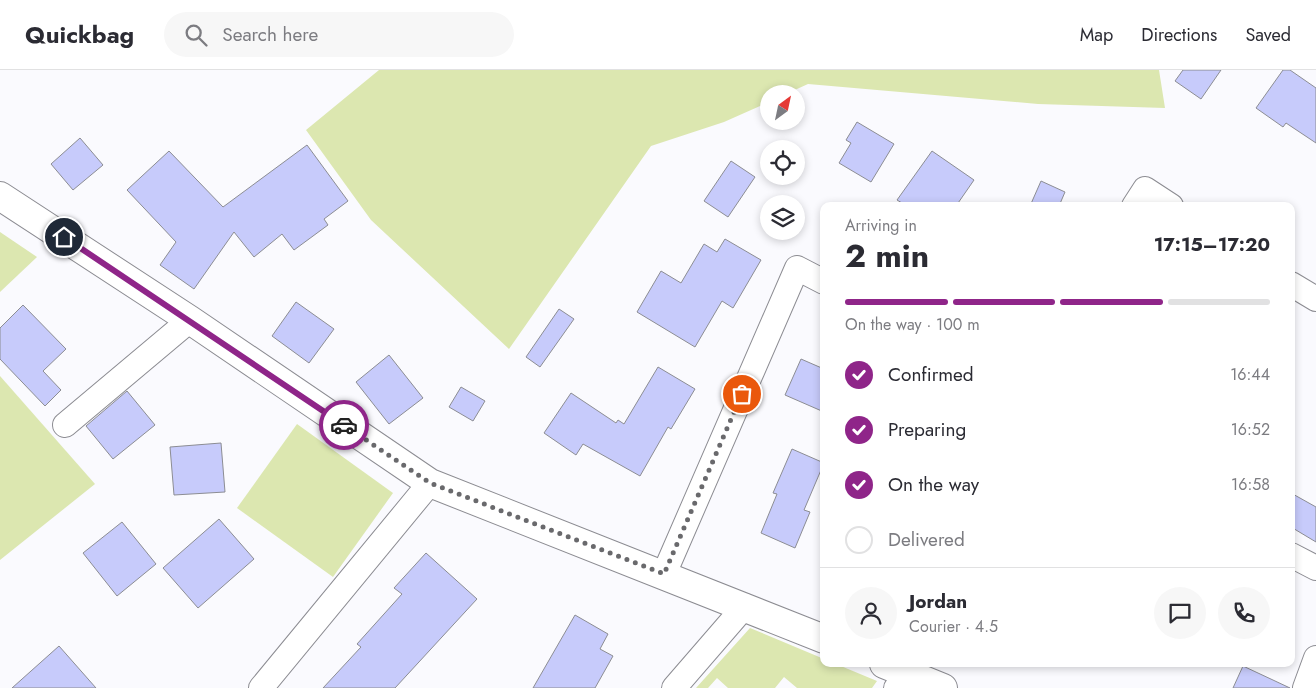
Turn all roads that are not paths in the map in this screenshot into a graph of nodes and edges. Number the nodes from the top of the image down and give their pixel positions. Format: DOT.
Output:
graph roads {
  1 [pos="0,196"];
  2 [pos="1137,202"];
  3 [pos="1165,202"];
  4 [pos="820,280"];
  5 [pos="1295,286"];
  6 [pos="1316,299"];
  7 [pos="190,320"];
  8 [pos="65,424"];
  9 [pos="430,483"];
  10 [pos="1295,557"];
  11 [pos="1316,568"];
  12 [pos="664,574"];
  13 [pos="745,606"];
  14 [pos="820,636"];
  15 [pos="1316,658"];
  16 [pos="896,675"];
  17 [pos="261,688"];
  18 [pos="674,688"];
  19 [pos="943,688"];
  20 [pos="1305,688"];
  1 -- 7 [label="street"];
  2 -- 3 [label="street"];
  4 -- 12 [label="street"];
  5 -- 6 [label="street"];
  7 -- 8 [label="street"];
  7 -- 9 [label="street"];
  9 -- 12 [label="street"];
  9 -- 17 [label="street"];
  10 -- 11 [label="street"];
  12 -- 13 [label="street"];
  13 -- 14 [label="street"];
  13 -- 18 [label="street"];
  15 -- 20 [label="street"];
  16 -- 19 [label="street"];
}
